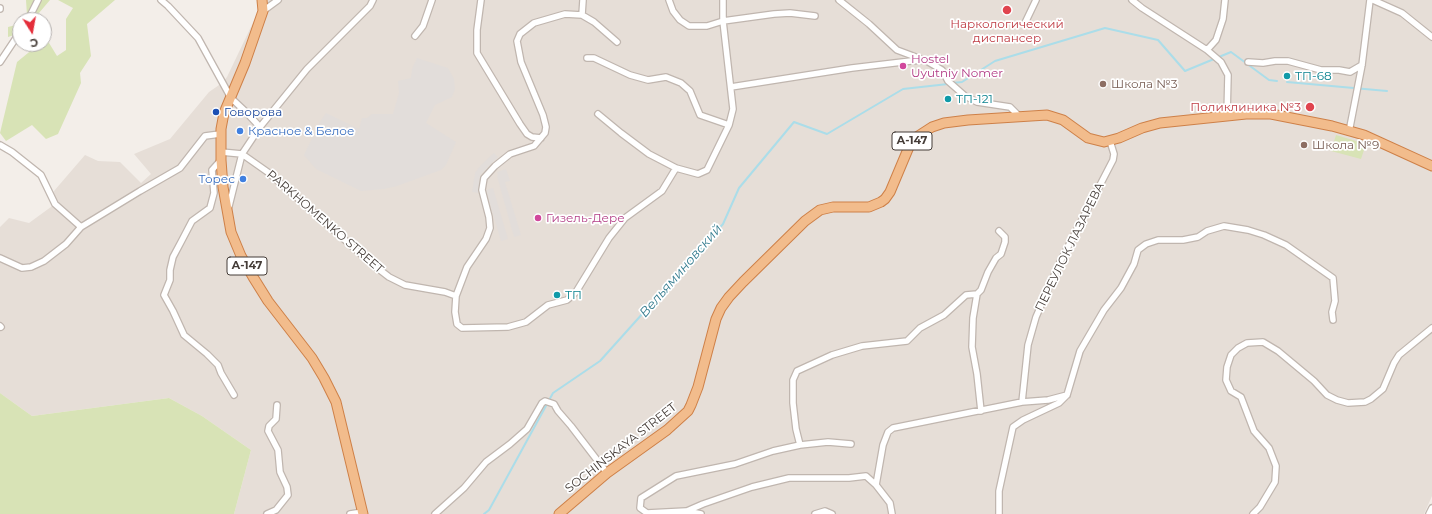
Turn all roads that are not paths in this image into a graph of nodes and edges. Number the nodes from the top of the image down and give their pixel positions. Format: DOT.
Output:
graph roads {
  1 [pos="38,0"];
  2 [pos="161,0"];
  3 [pos="262,0"];
  4 [pos="278,0"];
  5 [pos="373,0"];
  6 [pos="432,0"];
  7 [pos="481,0"];
  8 [pos="583,0"];
  9 [pos="669,0"];
  10 [pos="723,0"];
  11 [pos="839,0"];
  12 [pos="1036,0"];
  13 [pos="1133,0"];
  14 [pos="1225,0"];
  15 [pos="1371,0"];
  16 [pos="263,11"];
  17 [pos="32,12"];
  18 [pos="582,15"];
  19 [pos="815,16"];
  20 [pos="723,21"];
  21 [pos="1025,22"];
  22 [pos="415,36"];
  23 [pos="1432,37"];
  24 [pos="617,42"];
  25 [pos="12,44"];
  26 [pos="1206,50"];
  27 [pos="587,58"];
  28 [pos="926,60"];
  29 [pos="0,62"];
  30 [pos="1248,62"];
  31 [pos="1362,65"];
  32 [pos="731,88"];
  33 [pos="231,98"];
  34 [pos="598,114"];
  35 [pos="1019,116"];
  36 [pos="1227,116"];
  37 [pos="729,125"];
  38 [pos="260,127"];
  39 [pos="1350,132"];
  40 [pos="220,134"];
  41 [pos="541,138"];
  42 [pos="1110,141"];
  43 [pos="0,145"];
  44 [pos="242,154"];
  45 [pos="221,156"];
  46 [pos="1432,166"];
  47 [pos="676,168"];
  48 [pos="227,212"];
  49 [pos="81,227"];
  50 [pos="999,231"];
  51 [pos="0,258"];
  52 [pos="977,294"];
  53 [pos="456,296"];
  54 [pos="1333,320"];
  55 [pos="1432,328"];
  56 [pos="234,395"];
  57 [pos="1067,395"];
  58 [pos="1022,402"];
  59 [pos="277,405"];
  60 [pos="981,411"];
  61 [pos="852,444"];
  62 [pos="800,445"];
  63 [pos="607,473"];
  64 [pos="876,485"];
  65 [pos="1432,508"];
  66 [pos="686,511"];
  67 [pos="363,513"];
  68 [pos="267,514"];
  69 [pos="350,514"];
  70 [pos="435,514"];
  71 [pos="559,514"];
  72 [pos="680,514"];
  73 [pos="701,514"];
  74 [pos="815,514"];
  75 [pos="832,514"];
  76 [pos="892,514"];
  77 [pos="999,514"];
  78 [pos="1253,514"];
  79 [pos="1430,514"];
  1 -- 17 [label="street"];
  2 -- 33 [label="street"];
  3 -- 16 [label="highway, А-147"];
  4 -- 16 [label="street"];
  5 -- 38 [label="street"];
  6 -- 22 [label="street"];
  7 -- 41 [label="street"];
  8 -- 18 [label="street"];
  9 -- 20 [label="street"];
  10 -- 20 [label="street"];
  11 -- 28 [label="street"];
  12 -- 21 [label="street"];
  13 -- 26 [label="street"];
  14 -- 26 [label="street"];
  15 -- 23 [label="street"];
  15 -- 31 [label="street"];
  16 -- 33 [label="highway, А-147"];
  18 -- 24 [label="street"];
  18 -- 41 [label="street"];
  19 -- 20 [label="street"];
  20 -- 32 [label="street"];
  25 -- 29 [label="street"];
  26 -- 36 [label="street"];
  27 -- 37 [label="street"];
  28 -- 32 [label="street"];
  28 -- 35 [label="street"];
  30 -- 31 [label="street"];
  31 -- 39 [label="street"];
  32 -- 37 [label="street"];
  33 -- 38 [label="street"];
  33 -- 40 [label="highway, А-147"];
  34 -- 47 [label="street"];
  35 -- 42 [label="highway, SOCHINSKAYA STREET / А-147"];
  35 -- 63 [label="highway, SOCHINSKAYA STREET / А-147"];
  36 -- 39 [label="highway, SOCHINSKAYA STREET / А-147"];
  36 -- 42 [label="highway, SOCHINSKAYA STREET / А-147"];
  37 -- 47 [label="street"];
  38 -- 44 [label="street"];
  39 -- 46 [label="highway, SOCHINSKAYA STREET / А-147"];
  40 -- 45 [label="highway, А-147"];
  40 -- 49 [label="street"];
  41 -- 53 [label="street"];
  42 -- 58 [label="street, ПЕРЕУЛОК ЛАЗАРЕВА"];
  43 -- 49 [label="street"];
  44 -- 45 [label="street"];
  44 -- 48 [label="street"];
  44 -- 53 [label="street, PARKHOMENKO STREET"];
  45 -- 48 [label="highway, А-147"];
  45 -- 56 [label="street"];
  47 -- 53 [label="street"];
  48 -- 67 [label="highway, А-147"];
  49 -- 51 [label="street"];
  50 -- 52 [label="street"];
  52 -- 60 [label="street"];
  52 -- 62 [label="street"];
  54 -- 57 [label="street"];
  55 -- 78 [label="street"];
  57 -- 58 [label="street"];
  57 -- 77 [label="street"];
  58 -- 60 [label="street"];
  59 -- 68 [label="street"];
  60 -- 64 [label="street"];
  61 -- 62 [label="street"];
  62 -- 66 [label="street"];
  63 -- 70 [label="street"];
  63 -- 71 [label="highway, SOCHINSKAYA STREET / А-147"];
  64 -- 66 [label="street"];
  64 -- 76 [label="street"];
  65 -- 79 [label="street"];
  66 -- 72 [label="street"];
  66 -- 73 [label="street"];
  67 -- 69 [label="street"];
  74 -- 75 [label="street"];
}
